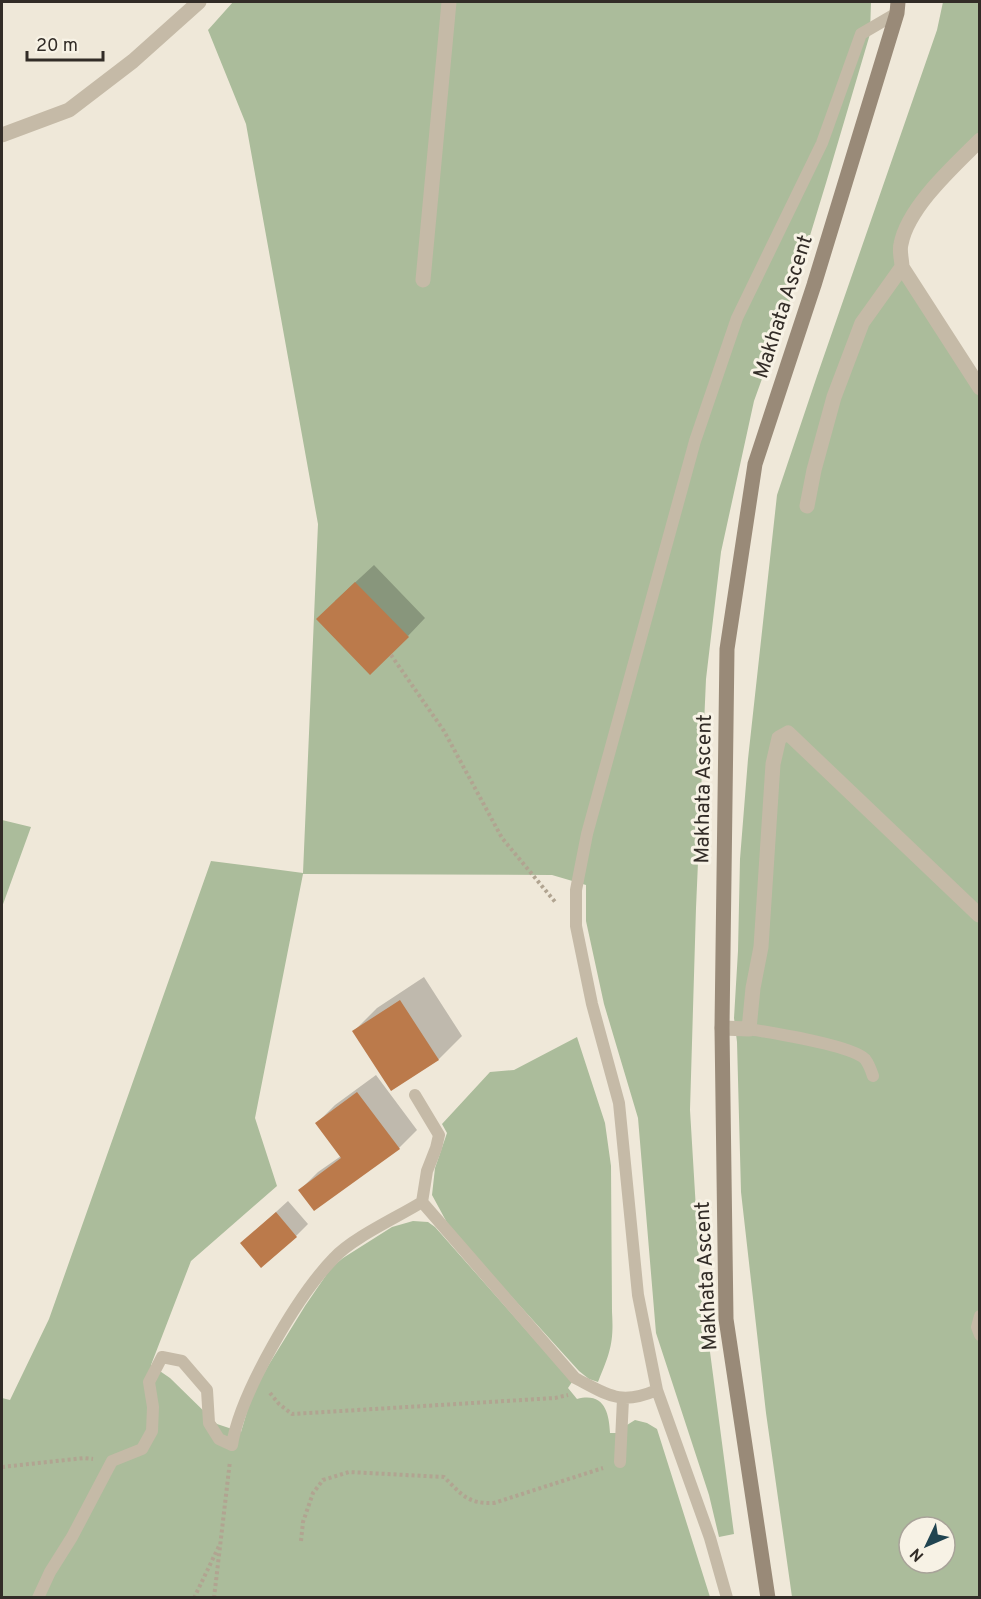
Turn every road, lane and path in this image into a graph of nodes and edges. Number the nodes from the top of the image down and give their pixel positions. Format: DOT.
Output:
graph roads {
  1 [pos="199,2"];
  2 [pos="449,2"];
  3 [pos="897,7"];
  4 [pos="2,135"];
  5 [pos="980,140"];
  6 [pos="902,267"];
  7 [pos="423,280"];
  8 [pos="980,388"];
  9 [pos="807,506"];
  10 [pos="391,655"];
  11 [pos="979,915"];
  12 [pos="576,926"];
  13 [pos="722,1028"];
  14 [pos="750,1029"];
  15 [pos="873,1076"];
  16 [pos="415,1095"];
  17 [pos="423,1203"];
  18 [pos="980,1316"];
  19 [pos="980,1335"];
  20 [pos="257,1377"];
  21 [pos="586,1384"];
  22 [pos="657,1390"];
  23 [pos="623,1399"];
  24 [pos="232,1445"];
  25 [pos="111,1461"];
  26 [pos="620,1462"];
  27 [pos="2,1467"];
  28 [pos="222,1541"];
  29 [pos="301,1541"];
  30 [pos="38,1598"];
  31 [pos="194,1598"];
  32 [pos="214,1598"];
  33 [pos="727,1598"];
  34 [pos="768,1598"];
  1 -- 4 [label="street"];
  2 -- 7 [label="street"];
  3 -- 12 [label="lane"];
  3 -- 13 [label="main road, Makhata Ascent"];
  5 -- 6 [label="street"];
  6 -- 8 [label="street"];
  6 -- 9 [label="street"];
  10 -- 12 [label="path"];
  11 -- 14 [label="street"];
  12 -- 22 [label="lane"];
  13 -- 14 [label="street"];
  13 -- 34 [label="main road, Makhata Ascent"];
  14 -- 15 [label="lane"];
  16 -- 17 [label="lane"];
  17 -- 20 [label="lane"];
  17 -- 21 [label="lane"];
  18 -- 19 [label="lane"];
  20 -- 21 [label="path"];
  20 -- 24 [label="lane"];
  21 -- 23 [label="lane"];
  22 -- 23 [label="lane"];
  22 -- 33 [label="lane"];
  23 -- 26 [label="lane"];
  24 -- 25 [label="lane"];
  24 -- 28 [label="path"];
  25 -- 27 [label="path"];
  25 -- 30 [label="lane"];
  26 -- 29 [label="path"];
  28 -- 31 [label="path"];
  28 -- 32 [label="path"];
}
